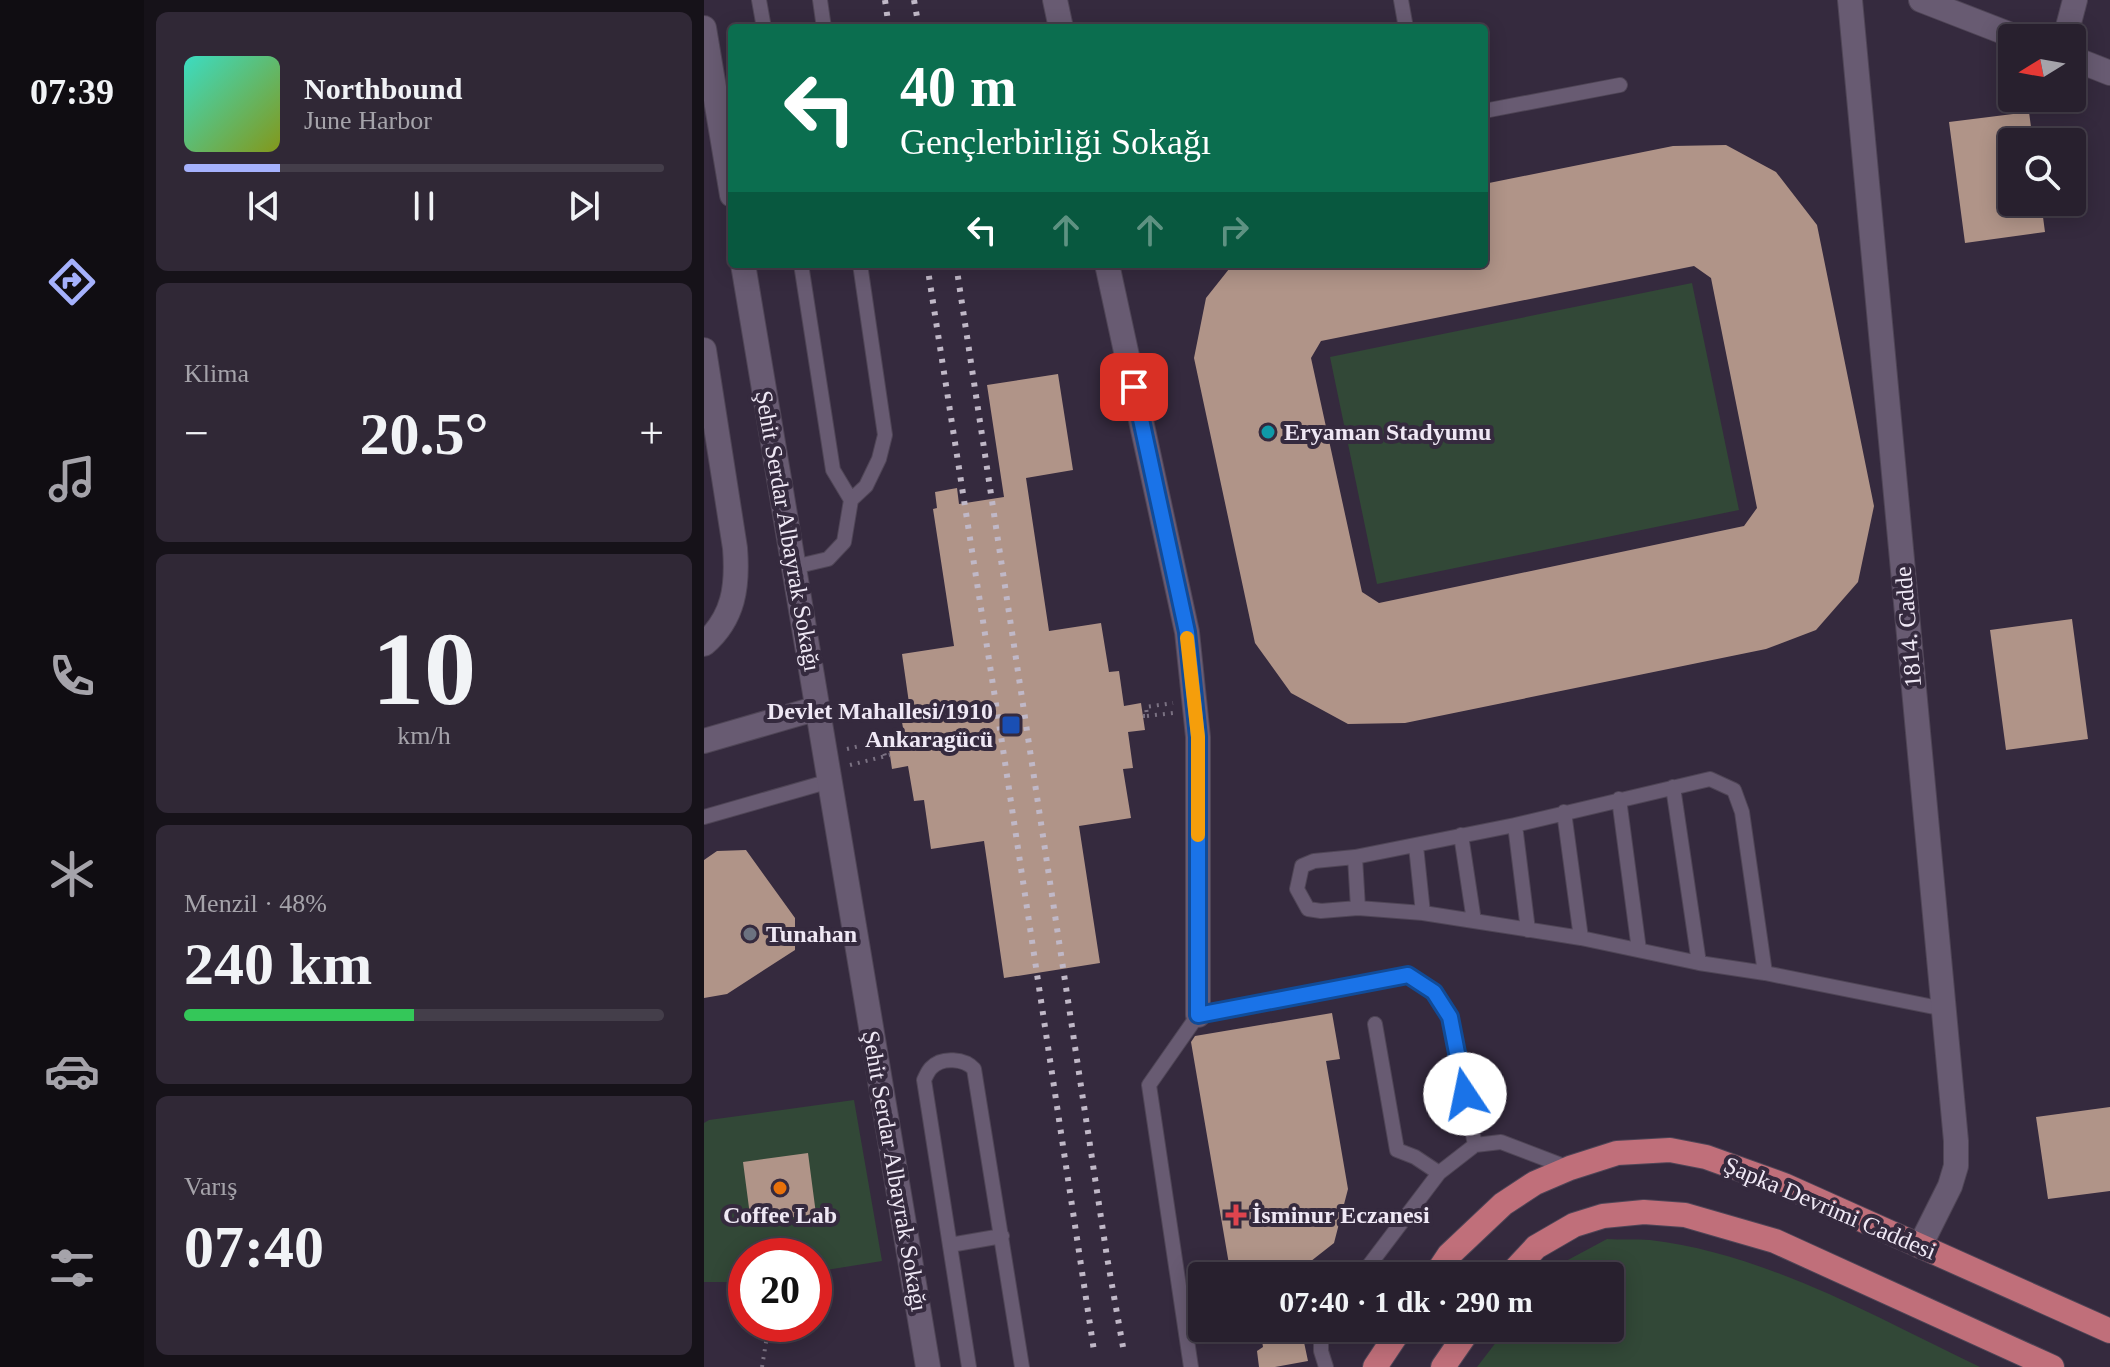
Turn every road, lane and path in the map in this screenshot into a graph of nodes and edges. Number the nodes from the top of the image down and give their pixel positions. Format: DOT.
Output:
graph roads {
  1 [pos="759,0"];
  2 [pos="820,0"];
  3 [pos="1055,0"];
  4 [pos="1401,0"];
  5 [pos="1850,0"];
  6 [pos="1921,0"];
  7 [pos="2075,0"];
  8 [pos="763,24"];
  9 [pos="823,24"];
  10 [pos="1060,24"];
  11 [pos="1405,24"];
  12 [pos="2069,24"];
  13 [pos="704,28"];
  14 [pos="1998,30"];
  15 [pos="2086,64"];
  16 [pos="2110,73"];
  17 [pos="1620,85"];
  18 [pos="1488,110"];
  19 [pos="726,126"];
  20 [pos="728,149"];
  21 [pos="744,268"];
  22 [pos="802,268"];
  23 [pos="861,268"];
  24 [pos="1108,268"];
  25 [pos="704,350"];
  26 [pos="851,500"];
  27 [pos="794,567"];
  28 [pos="704,644"];
  29 [pos="1176,703"];
  30 [pos="818,708"];
  31 [pos="1178,713"];
  32 [pos="704,741"];
  33 [pos="851,748"];
  34 [pos="854,764"];
  35 [pos="830,781"];
  36 [pos="1673,787"];
  37 [pos="1619,799"];
  38 [pos="1564,812"];
  39 [pos="704,817"];
  40 [pos="1515,825"];
  41 [pos="1461,835"];
  42 [pos="1416,846"];
  43 [pos="1355,857"];
  44 [pos="1358,908"];
  45 [pos="1423,913"];
  46 [pos="1474,921"];
  47 [pos="1528,930"];
  48 [pos="1581,938"];
  49 [pos="1639,950"];
  50 [pos="1699,963"];
  51 [pos="1765,973"];
  52 [pos="1944,1009"];
  53 [pos="1198,1015"];
  54 [pos="1375,1024"];
  55 [pos="1475,1145"];
  56 [pos="1570,1168"];
  57 [pos="1439,1173"];
  58 [pos="1002,1236"];
  59 [pos="950,1245"];
  60 [pos="1920,1246"];
  61 [pos="1372,1262"];
  62 [pos="1444,1262"];
  63 [pos="1522,1262"];
  64 [pos="2110,1331"];
  65 [pos="766,1342"];
  66 [pos="1321,1342"];
  67 [pos="1392,1342"];
  68 [pos="1460,1342"];
  69 [pos="762,1367"];
  70 [pos="928,1367"];
  71 [pos="969,1367"];
  72 [pos="1022,1367"];
  73 [pos="1191,1367"];
  74 [pos="1326,1367"];
  75 [pos="1375,1367"];
  76 [pos="1443,1367"];
  77 [pos="2052,1367"];
  1 -- 8 [label="lane"];
  2 -- 9 [label="lane"];
  3 -- 10 [label="street"];
  4 -- 11 [label="lane"];
  5 -- 52 [label="street, 1814. Cadde"];
  6 -- 14 [label="street"];
  7 -- 12 [label="street"];
  13 -- 19 [label="street"];
  15 -- 16 [label="street"];
  17 -- 18 [label="lane"];
  19 -- 20 [label="street"];
  21 -- 27 [label="street, Şehit Serdar Albayrak Sokağı"];
  22 -- 26 [label="lane"];
  23 -- 26 [label="lane"];
  24 -- 53 [label="street"];
  25 -- 28 [label="street"];
  26 -- 27 [label="lane"];
  27 -- 30 [label="street, Şehit Serdar Albayrak Sokağı"];
  29 -- 31 [label="path"];
  30 -- 32 [label="street"];
  30 -- 35 [label="street, Şehit Serdar Albayrak Sokağı"];
  33 -- 34 [label="path"];
  35 -- 39 [label="lane"];
  35 -- 70 [label="street, Şehit Serdar Albayrak Sokağı"];
  36 -- 37 [label="lane"];
  36 -- 50 [label="lane"];
  36 -- 51 [label="lane"];
  37 -- 38 [label="lane"];
  37 -- 49 [label="lane"];
  38 -- 40 [label="lane"];
  38 -- 48 [label="lane"];
  40 -- 41 [label="lane"];
  40 -- 47 [label="lane"];
  41 -- 42 [label="lane"];
  41 -- 46 [label="lane"];
  42 -- 43 [label="lane"];
  42 -- 45 [label="lane"];
  43 -- 44 [label="lane"];
  43 -- 44 [label="lane"];
  44 -- 45 [label="lane"];
  45 -- 46 [label="lane"];
  46 -- 47 [label="lane"];
  47 -- 48 [label="lane"];
  48 -- 49 [label="lane"];
  49 -- 50 [label="lane"];
  50 -- 51 [label="lane"];
  51 -- 52 [label="lane"];
  52 -- 60 [label="street, 1814. Cadde"];
  53 -- 55 [label="lane"];
  53 -- 73 [label="lane"];
  54 -- 57 [label="lane"];
  55 -- 56 [label="lane"];
  55 -- 57 [label="lane"];
  56 -- 60 [label="main road, Şapka Devrimi Caddesi"];
  56 -- 62 [label="main road, Şapka Devrimi Caddesi"];
  57 -- 61 [label="lane"];
  58 -- 59 [label="lane"];
  58 -- 59 [label="lane"];
  58 -- 72 [label="lane"];
  59 -- 71 [label="lane"];
  60 -- 64 [label="main road, Şapka Devrimi Caddesi"];
  63 -- 77 [label="main road"];
  65 -- 69 [label="path"];
  66 -- 74 [label="lane"];
  67 -- 75 [label="main road"];
  68 -- 76 [label="main road"];
}
